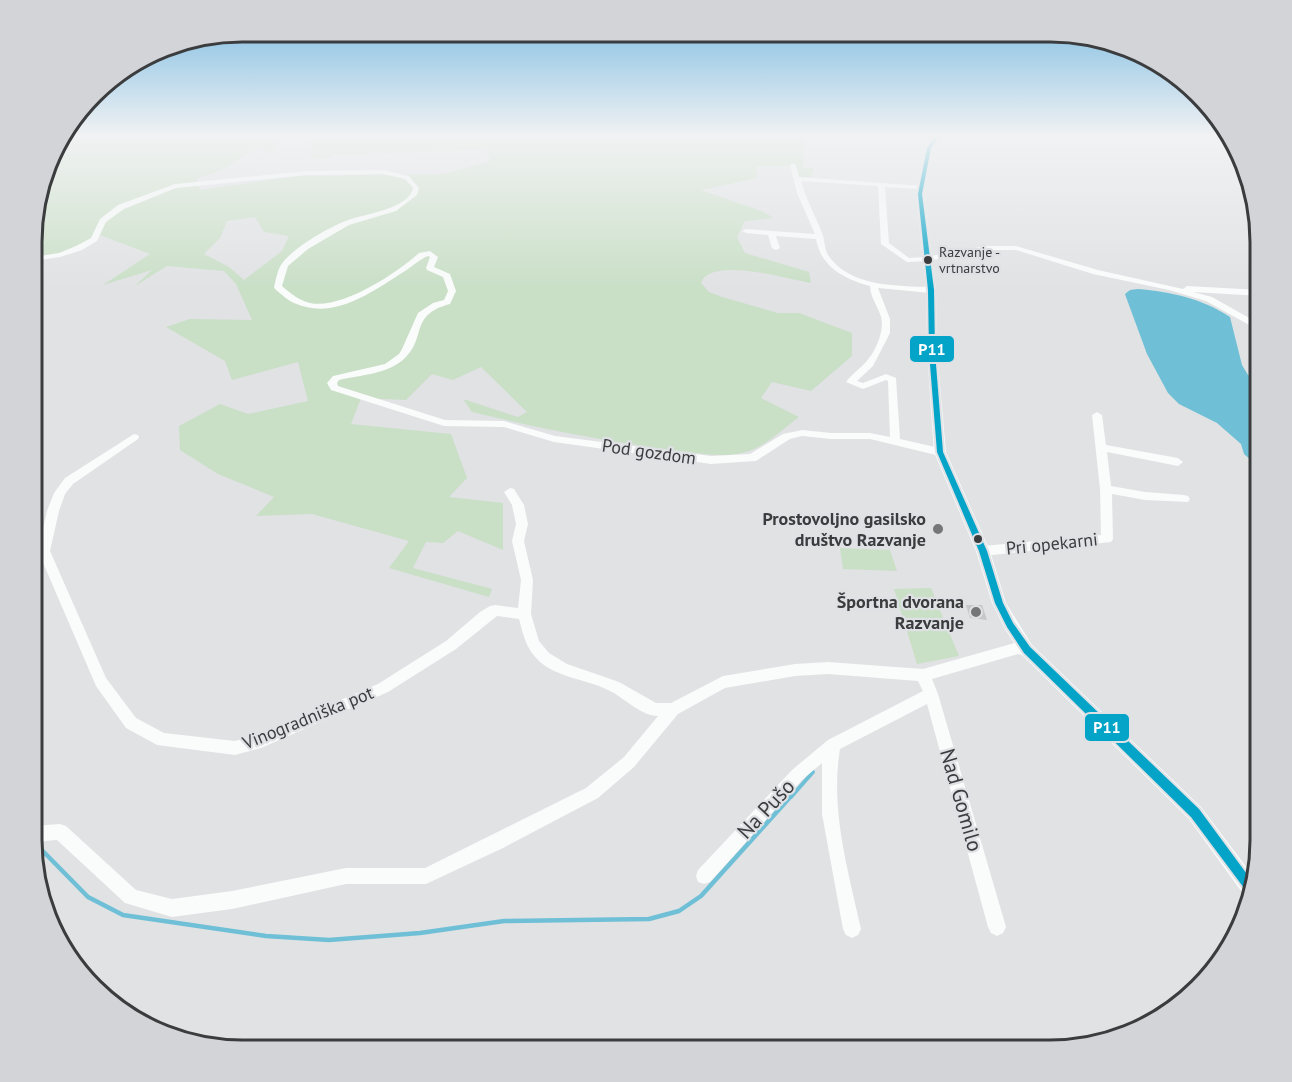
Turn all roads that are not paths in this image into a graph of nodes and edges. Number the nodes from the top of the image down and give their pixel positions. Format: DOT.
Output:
graph roads {
  1 [pos="171,187"];
  2 [pos="416,187"];
  3 [pos="798,187"];
  4 [pos="881,187"];
  5 [pos="920,187"];
  6 [pos="747,231"];
  7 [pos="771,233"];
  8 [pos="820,237"];
  9 [pos="776,248"];
  10 [pos="42,258"];
  11 [pos="928,258"];
  12 [pos="874,284"];
  13 [pos="1171,288"];
  14 [pos="931,290"];
  15 [pos="1250,292"];
  16 [pos="1250,322"];
  17 [pos="1097,415"];
  18 [pos="134,437"];
  19 [pos="895,441"];
  20 [pos="1100,447"];
  21 [pos="940,452"];
  22 [pos="1178,462"];
  23 [pos="1106,489"];
  24 [pos="510,492"];
  25 [pos="1184,499"];
  26 [pos="983,551"];
  27 [pos="524,614"];
  28 [pos="1023,649"];
  29 [pos="923,675"];
  30 [pos="931,694"];
  31 [pos="673,709"];
  32 [pos="833,745"];
  33 [pos="42,833"];
  34 [pos="704,876"];
  35 [pos="1246,881"];
  36 [pos="997,927"];
  37 [pos="852,929"];
  1 -- 10 [label="street, Pod gozdom"];
  2 -- 19 [label="street, Pod gozdom"];
  3 -- 8 [label="street"];
  4 -- 11 [label="street"];
  5 -- 11 [label="street"];
  6 -- 7 [label="street"];
  7 -- 8 [label="street"];
  7 -- 9 [label="street"];
  8 -- 12 [label="street"];
  11 -- 13 [label="street"];
  11 -- 14 [label="street"];
  12 -- 14 [label="street"];
  12 -- 19 [label="street"];
  13 -- 15 [label="street"];
  13 -- 16 [label="street"];
  14 -- 21 [label="street"];
  17 -- 20 [label="street, Pri opekarni"];
  18 -- 27 [label="street, Vinogradniška pot"];
  19 -- 21 [label="street, Pod gozdom"];
  20 -- 22 [label="street"];
  20 -- 23 [label="street, Pri opekarni"];
  21 -- 26 [label="street"];
  23 -- 25 [label="street"];
  23 -- 26 [label="street, Pri opekarni"];
  24 -- 27 [label="street"];
  26 -- 28 [label="street"];
  27 -- 31 [label="street"];
  28 -- 29 [label="street"];
  28 -- 35 [label="street"];
  29 -- 30 [label="street, Nad Gomilo"];
  29 -- 31 [label="street"];
  30 -- 32 [label="street, Na Pušo"];
  30 -- 36 [label="street, Nad Gomilo"];
  31 -- 33 [label="street"];
  32 -- 34 [label="street, Na Pušo"];
  32 -- 37 [label="street"];
}
